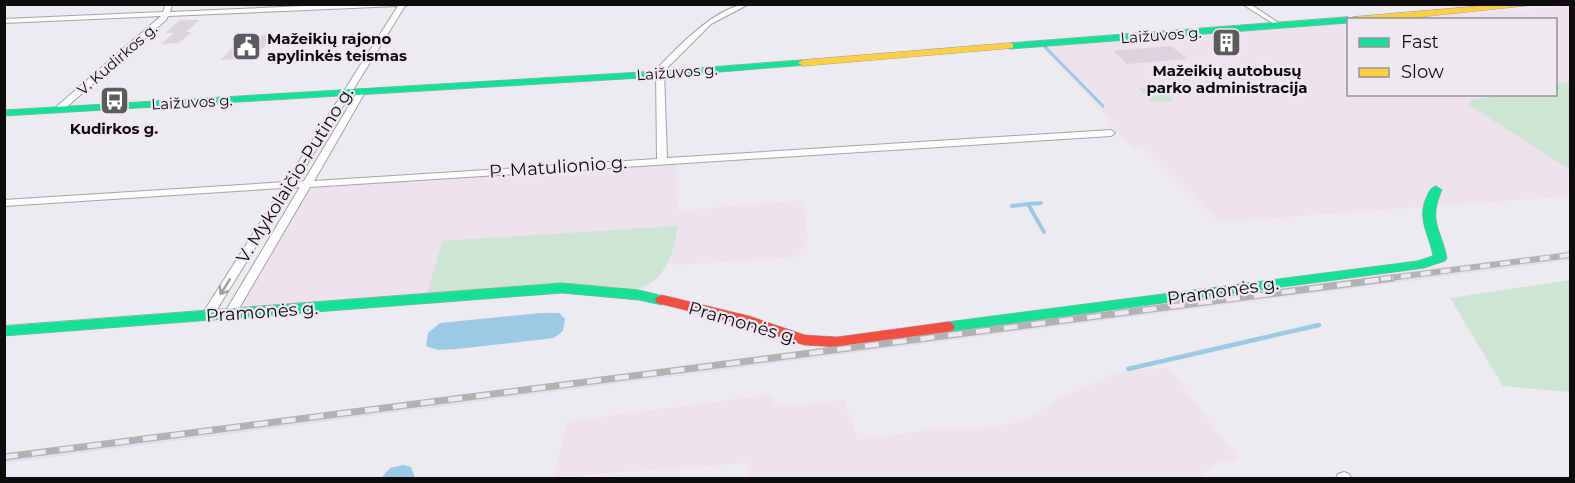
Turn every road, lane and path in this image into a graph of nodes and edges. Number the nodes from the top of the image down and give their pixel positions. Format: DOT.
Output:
graph roads {
  1 [pos="169,4"];
  2 [pos="746,4"];
  3 [pos="1245,4"];
  4 [pos="1539,4"];
  5 [pos="405,5"];
  6 [pos="165,14"];
  7 [pos="1376,18"];
  8 [pos="1347,20"];
  9 [pos="4,21"];
  10 [pos="1279,25"];
  11 [pos="658,74"];
  12 [pos="345,94"];
  13 [pos="360,94"];
  14 [pos="58,109"];
  15 [pos="4,113"];
  16 [pos="1111,133"];
  17 [pos="662,160"];
  18 [pos="306,185"];
  19 [pos="288,186"];
  20 [pos="1436,190"];
  21 [pos="4,203"];
  22 [pos="230,314"];
  23 [pos="207,316"];
  24 [pos="4,331"];
  1 -- 6 [label="street, V. Kudirkos g."];
  2 -- 11 [label="street"];
  3 -- 10 [label="street"];
  4 -- 7 [label="main road"];
  5 -- 6 [label="street"];
  5 -- 12 [label="street, V. Mykolaičio-Putino g."];
  6 -- 9 [label="street"];
  6 -- 14 [label="street, V. Kudirkos g."];
  8 -- 10 [label="main road, Laižuvos g."];
  10 -- 11 [label="main road, Laižuvos g."];
  11 -- 13 [label="main road, Laižuvos g."];
  11 -- 17 [label="street"];
  12 -- 13 [label="main road, Laižuvos g."];
  12 -- 14 [label="main road, Laižuvos g."];
  12 -- 19 [label="street, V. Mykolaičio-Putino g."];
  13 -- 18 [label="street, V. Mykolaičio-Putino g."];
  14 -- 15 [label="main road, Laižuvos g."];
  16 -- 17 [label="street, P. Matulionio g."];
  17 -- 18 [label="street, P. Matulionio g."];
  18 -- 19 [label="street, P. Matulionio g."];
  18 -- 22 [label="street, V. Mykolaičio-Putino g."];
  19 -- 21 [label="street, P. Matulionio g."];
  19 -- 23 [label="street, V. Mykolaičio-Putino g., one-way"];
  20 -- 22 [label="main road, Pramonės g."];
  22 -- 23 [label="main road, Pramonės g."];
  23 -- 24 [label="main road, Pramonės g."];
}
